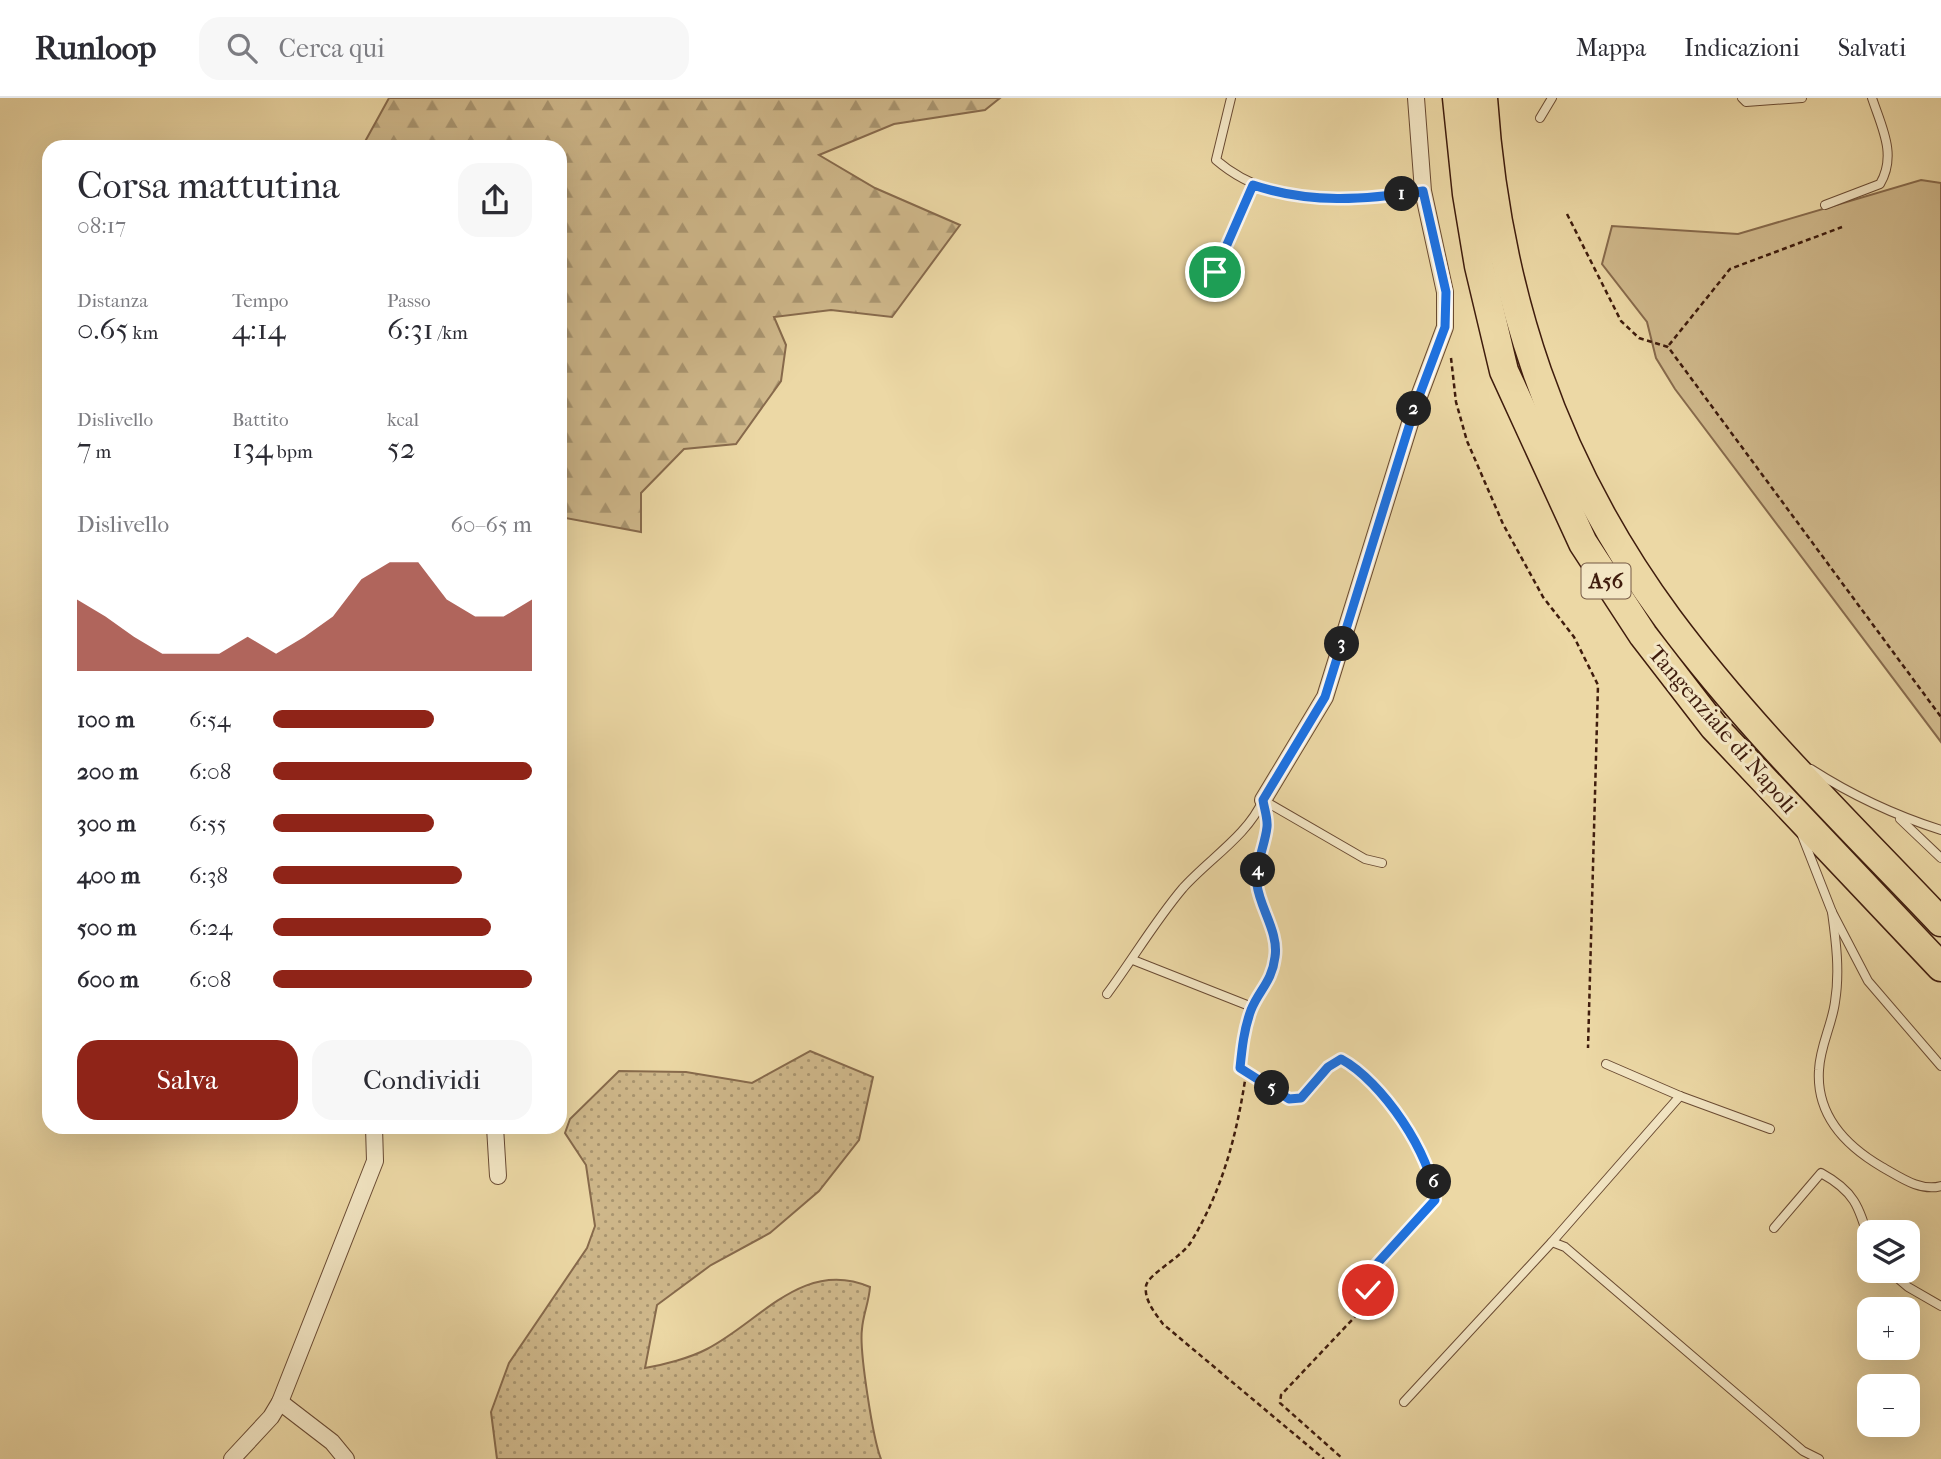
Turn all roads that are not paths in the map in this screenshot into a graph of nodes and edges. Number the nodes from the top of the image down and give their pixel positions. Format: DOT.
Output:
graph roads {
  1 [pos="1231,98"];
  2 [pos="1416,98"];
  3 [pos="1457,98"];
  4 [pos="1483,98"];
  5 [pos="1552,98"];
  6 [pos="1742,98"];
  7 [pos="1802,98"];
  8 [pos="1872,98"];
  9 [pos="1540,118"];
  10 [pos="1253,185"];
  11 [pos="1423,191"];
  12 [pos="1825,205"];
  13 [pos="1215,272"];
  14 [pos="1769,741"];
  15 [pos="1263,800"];
  16 [pos="1792,811"];
  17 [pos="1898,817"];
  18 [pos="1941,830"];
  19 [pos="1941,858"];
  20 [pos="1382,863"];
  21 [pos="1832,912"];
  22 [pos="1941,922"];
  23 [pos="1133,960"];
  24 [pos="1941,967"];
  25 [pos="1107,994"];
  26 [pos="1252,1007"];
  27 [pos="1606,1064"];
  28 [pos="1941,1066"];
  29 [pos="1680,1096"];
  30 [pos="1770,1129"];
  31 [pos="374,1134"];
  32 [pos="495,1134"];
  33 [pos="498,1176"];
  34 [pos="1941,1186"];
  35 [pos="1862,1220"];
  36 [pos="1774,1228"];
  37 [pos="1552,1242"];
  38 [pos="1902,1283"];
  39 [pos="1941,1306"];
  40 [pos="280,1402"];
  41 [pos="1404,1402"];
  42 [pos="232,1459"];
  43 [pos="346,1459"];
  44 [pos="1819,1459"];
  1 -- 10 [label="lane"];
  2 -- 11 [label="street"];
  3 -- 16 [label="highway, Tangenziale di Napoli / A56"];
  4 -- 14 [label="highway, Tangenziale di Napoli / A56"];
  5 -- 9 [label="lane"];
  6 -- 7 [label="lane"];
  8 -- 12 [label="lane"];
  10 -- 11 [label="lane"];
  10 -- 13 [label="lane"];
  11 -- 15 [label="street"];
  14 -- 17 [label="lane"];
  14 -- 22 [label="highway, Tangenziale di Napoli / A56"];
  15 -- 20 [label="lane"];
  15 -- 23 [label="lane"];
  16 -- 21 [label="lane"];
  16 -- 24 [label="highway, Tangenziale di Napoli / A56"];
  17 -- 18 [label="lane"];
  17 -- 19 [label="lane"];
  21 -- 28 [label="lane"];
  21 -- 34 [label="lane"];
  23 -- 25 [label="lane"];
  23 -- 26 [label="lane"];
  27 -- 29 [label="lane"];
  29 -- 30 [label="lane"];
  29 -- 37 [label="lane"];
  31 -- 40 [label="street"];
  32 -- 33 [label="street"];
  35 -- 36 [label="lane"];
  37 -- 41 [label="lane"];
  37 -- 44 [label="lane"];
  38 -- 39 [label="lane"];
  40 -- 42 [label="street"];
  40 -- 43 [label="street"];
}
